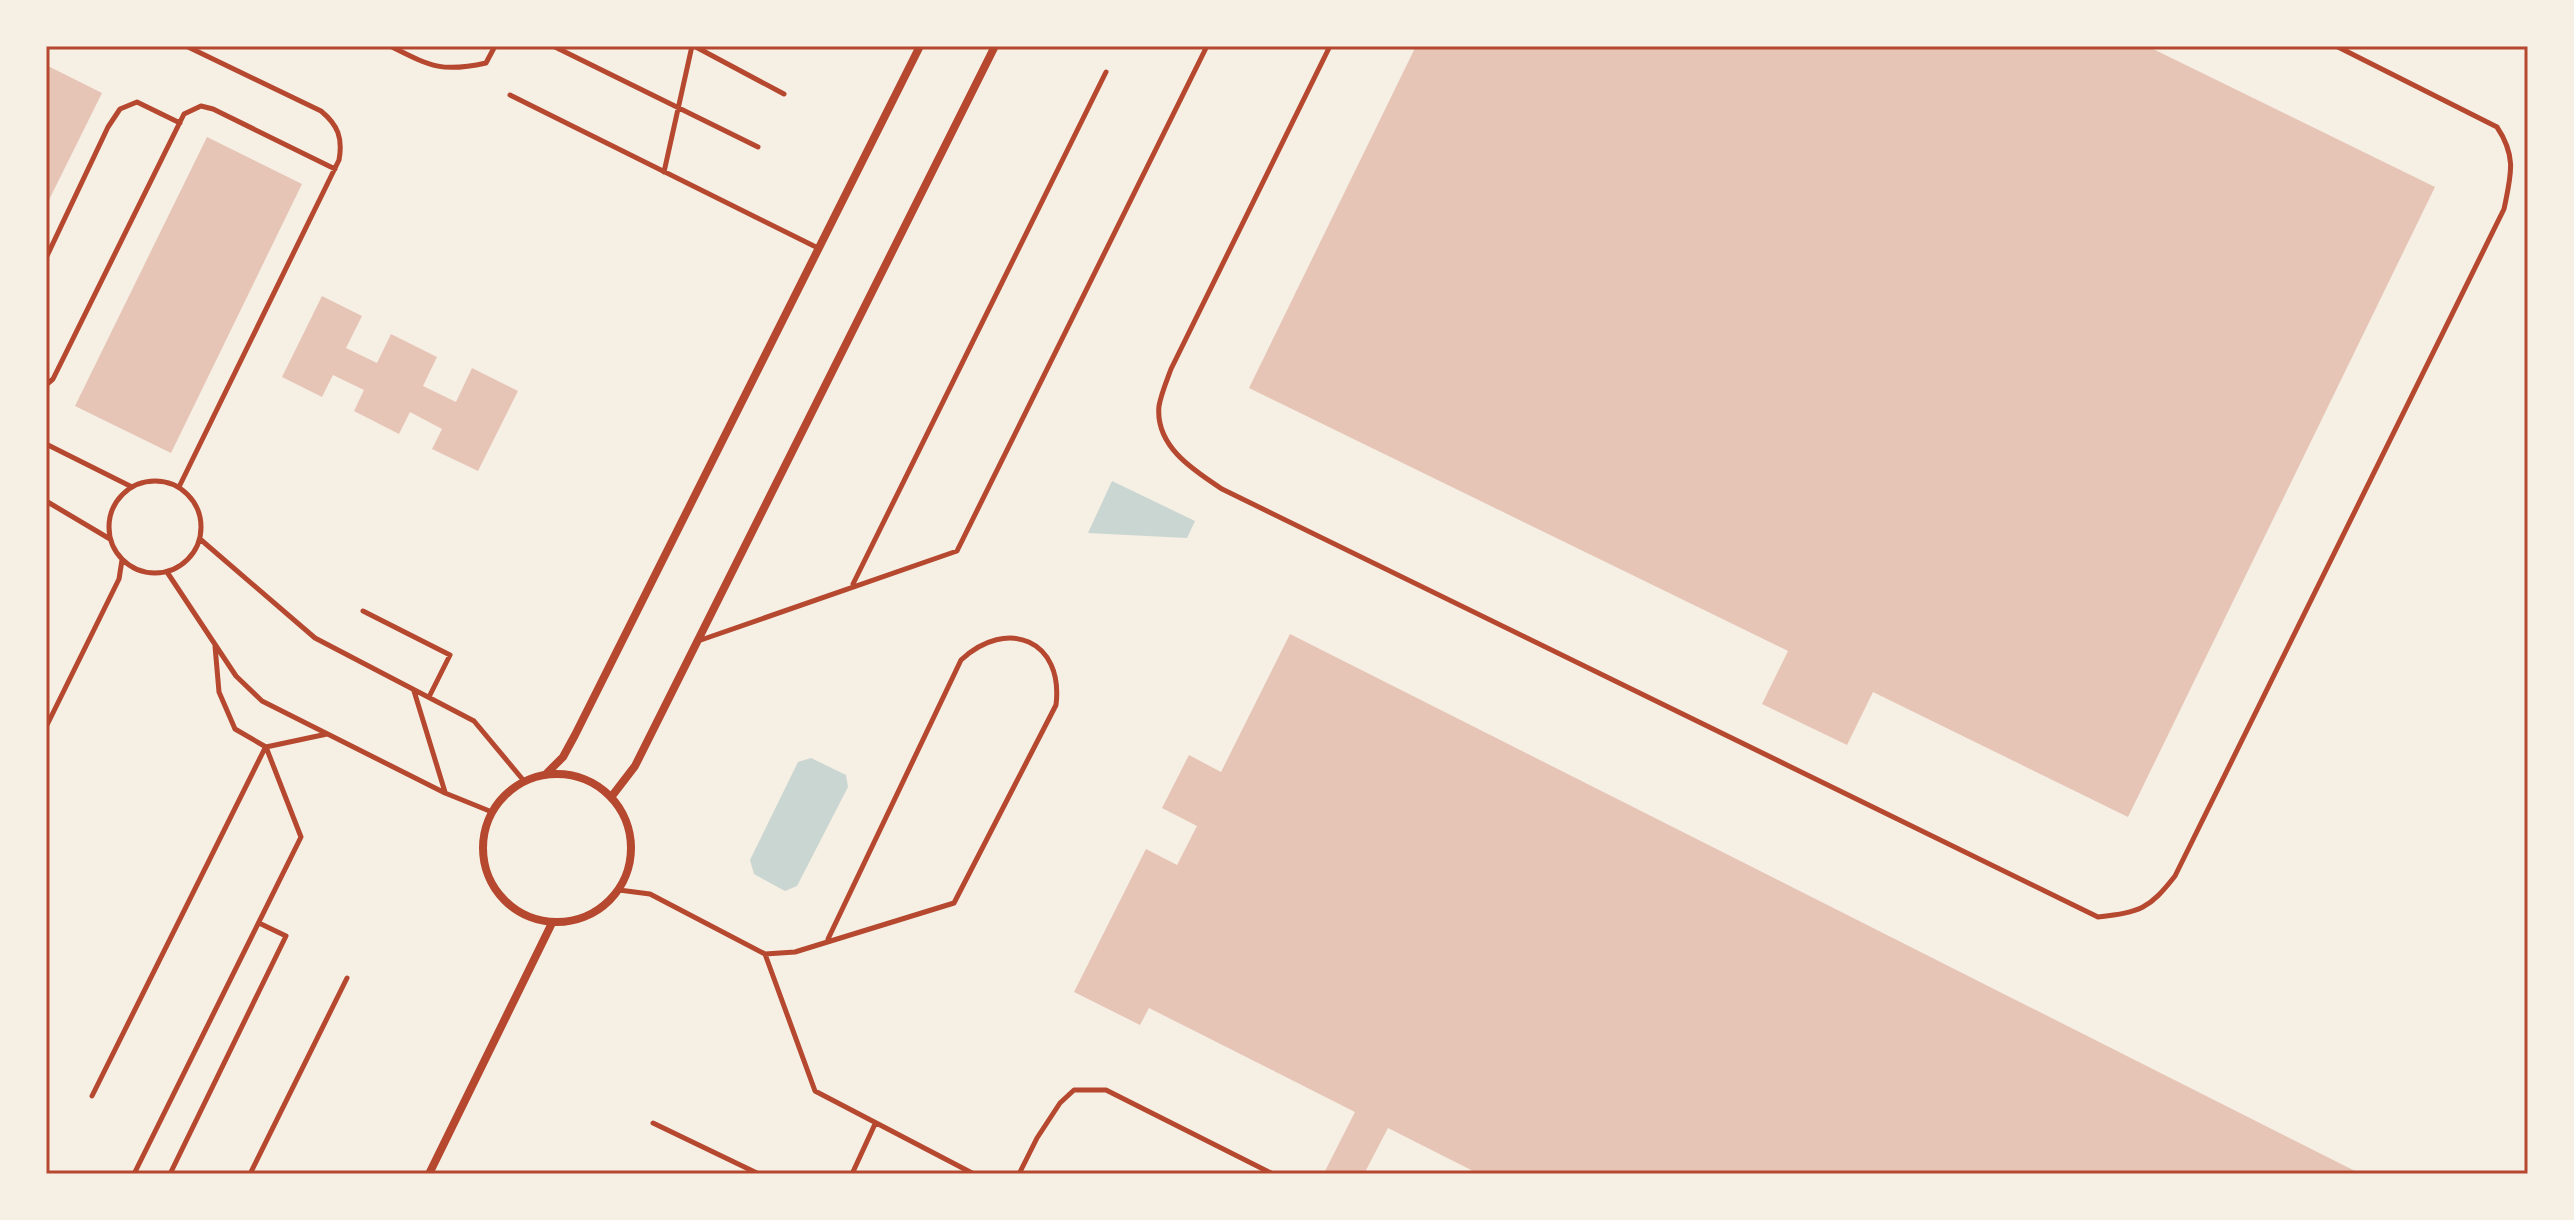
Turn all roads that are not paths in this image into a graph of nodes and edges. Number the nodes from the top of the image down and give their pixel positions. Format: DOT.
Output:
graph roads {
  1 [pos="186,46"];
  2 [pos="390,46"];
  3 [pos="495,46"];
  4 [pos="553,46"];
  5 [pos="693,46"];
  6 [pos="920,46"];
  7 [pos="995,46"];
  8 [pos="1207,46"];
  9 [pos="1330,46"];
  10 [pos="2336,46"];
  11 [pos="1106,72"];
  12 [pos="784,94"];
  13 [pos="510,95"];
  14 [pos="678,108"];
  15 [pos="180,123"];
  16 [pos="758,147"];
  17 [pos="335,169"];
  18 [pos="664,172"];
  19 [pos="819,249"];
  20 [pos="46,258"];
  21 [pos="46,385"];
  22 [pos="46,444"];
  23 [pos="132,487"];
  24 [pos="179,487"];
  25 [pos="46,501"];
  26 [pos="110,539"];
  27 [pos="200,539"];
  28 [pos="122,560"];
  29 [pos="167,572"];
  30 [pos="853,585"];
  31 [pos="363,611"];
  32 [pos="697,641"];
  33 [pos="215,646"];
  34 [pos="413,689"];
  35 [pos="429,697"];
  36 [pos="46,727"];
  37 [pos="328,734"];
  38 [pos="266,747"];
  39 [pos="546,774"];
  40 [pos="524,781"];
  41 [pos="445,793"];
  42 [pos="612,796"];
  43 [pos="492,812"];
  44 [pos="619,890"];
  45 [pos="259,923"];
  46 [pos="552,923"];
  47 [pos="828,939"];
  48 [pos="765,954"];
  49 [pos="347,978"];
  50 [pos="92,1096"];
  51 [pos="653,1123"];
  52 [pos="875,1124"];
  53 [pos="134,1174"];
  54 [pos="170,1174"];
  55 [pos="250,1174"];
  56 [pos="429,1174"];
  57 [pos="759,1174"];
  58 [pos="852,1174"];
  59 [pos="974,1174"];
  60 [pos="1019,1174"];
  61 [pos="1273,1174"];
  1 -- 17 [label="lane"];
  2 -- 3 [label="lane"];
  4 -- 14 [label="lane"];
  5 -- 12 [label="lane"];
  5 -- 14 [label="lane"];
  6 -- 19 [label="street"];
  7 -- 32 [label="street"];
  8 -- 30 [label="lane"];
  9 -- 10 [label="lane"];
  11 -- 30 [label="lane"];
  13 -- 18 [label="lane"];
  14 -- 16 [label="lane"];
  14 -- 18 [label="lane"];
  15 -- 17 [label="lane"];
  15 -- 20 [label="lane"];
  15 -- 21 [label="lane"];
  17 -- 24 [label="lane"];
  18 -- 19 [label="lane"];
  19 -- 39 [label="street"];
  22 -- 23 [label="lane"];
  23 -- 24 [label="lane"];
  23 -- 26 [label="lane"];
  24 -- 27 [label="lane"];
  25 -- 26 [label="lane"];
  26 -- 28 [label="lane"];
  27 -- 29 [label="lane"];
  27 -- 34 [label="lane"];
  28 -- 29 [label="lane"];
  28 -- 36 [label="lane"];
  29 -- 33 [label="lane"];
  30 -- 32 [label="lane"];
  31 -- 35 [label="lane"];
  32 -- 42 [label="street"];
  33 -- 37 [label="lane"];
  33 -- 38 [label="lane"];
  34 -- 35 [label="lane"];
  34 -- 41 [label="lane"];
  35 -- 40 [label="lane"];
  37 -- 38 [label="lane"];
  37 -- 41 [label="lane"];
  38 -- 45 [label="lane"];
  38 -- 50 [label="lane"];
  39 -- 40 [label="street"];
  39 -- 42 [label="street"];
  40 -- 43 [label="street"];
  41 -- 43 [label="lane"];
  42 -- 44 [label="street"];
  43 -- 46 [label="street"];
  44 -- 46 [label="street"];
  44 -- 48 [label="lane"];
  45 -- 53 [label="lane"];
  45 -- 54 [label="lane"];
  46 -- 56 [label="street"];
  47 -- 47 [label="lane"];
  47 -- 48 [label="lane"];
  48 -- 52 [label="lane"];
  49 -- 55 [label="lane"];
  51 -- 57 [label="lane"];
  52 -- 58 [label="lane"];
  52 -- 59 [label="lane"];
  60 -- 61 [label="lane"];
}
